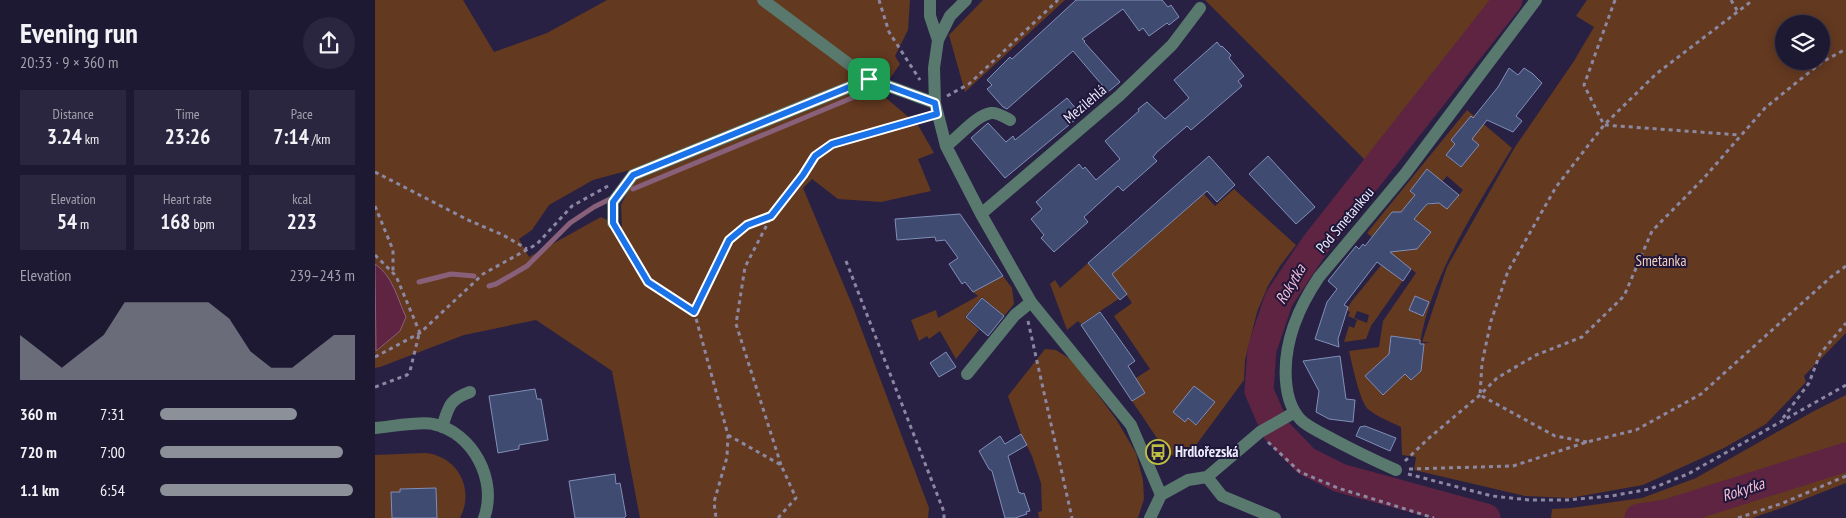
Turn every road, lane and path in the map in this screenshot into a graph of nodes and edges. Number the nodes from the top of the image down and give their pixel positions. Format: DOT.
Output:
graph roads {
  1 [pos="763,0"];
  2 [pos="879,0"];
  3 [pos="930,0"];
  4 [pos="965,0"];
  5 [pos="1058,0"];
  6 [pos="1536,0"];
  7 [pos="1615,0"];
  8 [pos="1731,0"];
  9 [pos="1753,0"];
  10 [pos="1200,8"];
  11 [pos="1738,12"];
  12 [pos="938,40"];
  13 [pos="1846,49"];
  14 [pos="869,79"];
  15 [pos="936,108"];
  16 [pos="1010,120"];
  17 [pos="1604,125"];
  18 [pos="1740,135"];
  19 [pos="946,146"];
  20 [pos="375,172"];
  21 [pos="609,186"];
  22 [pos="375,206"];
  23 [pos="981,214"];
  24 [pos="771,216"];
  25 [pos="613,223"];
  26 [pos="527,249"];
  27 [pos="375,255"];
  28 [pos="846,261"];
  29 [pos="1846,266"];
  30 [pos="393,272"];
  31 [pos="1031,302"];
  32 [pos="694,312"];
  33 [pos="1846,323"];
  34 [pos="420,333"];
  35 [pos="375,357"];
  36 [pos="967,374"];
  37 [pos="1846,385"];
  38 [pos="375,387"];
  39 [pos="470,392"];
  40 [pos="1480,395"];
  41 [pos="1291,415"];
  42 [pos="1781,420"];
  43 [pos="442,427"];
  44 [pos="375,428"];
  45 [pos="728,435"];
  46 [pos="1263,436"];
  47 [pos="1587,442"];
  48 [pos="781,465"];
  49 [pos="1396,470"];
  50 [pos="1846,476"];
  51 [pos="1207,477"];
  52 [pos="1161,495"];
  53 [pos="484,518"];
  54 [pos="716,518"];
  55 [pos="778,518"];
  56 [pos="943,518"];
  57 [pos="1072,518"];
  58 [pos="1150,518"];
  59 [pos="1272,518"];
  60 [pos="1434,518"];
  61 [pos="1738,518"];
  1 -- 14 [label="street"];
  2 -- 15 [label="path"];
  3 -- 12 [label="street"];
  4 -- 12 [label="street"];
  5 -- 15 [label="path"];
  6 -- 41 [label="street, Pod Smetankou"];
  7 -- 17 [label="path"];
  8 -- 11 [label="path"];
  9 -- 11 [label="path"];
  10 -- 23 [label="street, Mezilehlá"];
  11 -- 17 [label="path"];
  12 -- 15 [label="street"];
  13 -- 18 [label="path"];
  14 -- 15 [label="street"];
  14 -- 25 [label="street"];
  15 -- 19 [label="street"];
  15 -- 24 [label="path"];
  16 -- 19 [label="street"];
  17 -- 18 [label="path"];
  17 -- 40 [label="path"];
  18 -- 40 [label="path"];
  19 -- 23 [label="street"];
  20 -- 26 [label="path"];
  21 -- 26 [label="path"];
  22 -- 30 [label="path"];
  23 -- 31 [label="street"];
  24 -- 32 [label="path"];
  24 -- 48 [label="path"];
  25 -- 32 [label="path"];
  26 -- 34 [label="path"];
  27 -- 30 [label="path"];
  28 -- 56 [label="path"];
  29 -- 47 [label="path"];
  30 -- 34 [label="path"];
  31 -- 36 [label="street"];
  31 -- 52 [label="street"];
  31 -- 57 [label="path"];
  32 -- 45 [label="path"];
  33 -- 42 [label="path"];
  34 -- 35 [label="path"];
  34 -- 38 [label="path"];
  37 -- 42 [label="path"];
  39 -- 43 [label="street"];
  40 -- 47 [label="path"];
  40 -- 49 [label="path"];
  41 -- 46 [label="street"];
  41 -- 49 [label="street"];
  42 -- 49 [label="path"];
  43 -- 44 [label="street"];
  43 -- 53 [label="street"];
  45 -- 48 [label="path"];
  45 -- 54 [label="path"];
  46 -- 51 [label="street"];
  46 -- 60 [label="path"];
  47 -- 49 [label="path"];
  48 -- 55 [label="path"];
  50 -- 61 [label="path"];
  51 -- 52 [label="street"];
  51 -- 59 [label="street"];
  52 -- 58 [label="street"];
}
